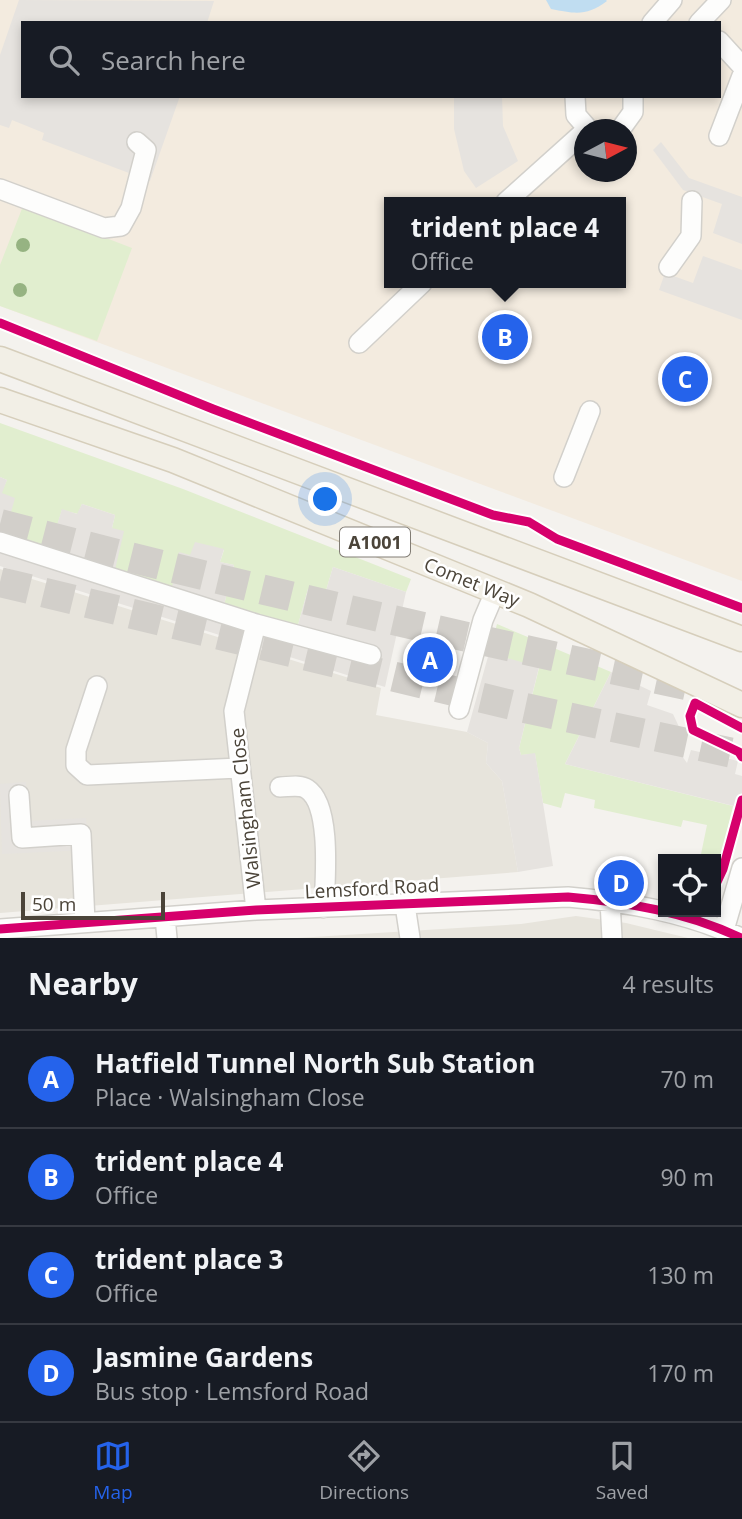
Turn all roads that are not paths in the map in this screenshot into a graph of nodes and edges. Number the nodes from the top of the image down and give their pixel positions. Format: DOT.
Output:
graph roads {
  1 [pos="720,0"];
  2 [pos="666,2"];
  3 [pos="653,21"];
  4 [pos="701,21"];
  5 [pos="721,43"];
  6 [pos="742,66"];
  7 [pos="742,76"];
  8 [pos="575,98"];
  9 [pos="635,98"];
  10 [pos="578,119"];
  11 [pos="629,119"];
  12 [pos="719,136"];
  13 [pos="137,142"];
  14 [pos="574,142"];
  15 [pos="0,188"];
  16 [pos="512,197"];
  17 [pos="692,201"];
  18 [pos="669,267"];
  19 [pos="417,288"];
  20 [pos="359,343"];
  21 [pos="0,359"];
  22 [pos="0,400"];
  23 [pos="590,411"];
  24 [pos="564,477"];
  25 [pos="0,541"];
  26 [pos="495,592"];
  27 [pos="256,624"];
  28 [pos="742,639"];
  29 [pos="371,655"];
  30 [pos="97,686"];
  31 [pos="742,705"];
  32 [pos="459,709"];
  33 [pos="239,768"];
  34 [pos="280,787"];
  35 [pos="19,795"];
  36 [pos="742,868"];
  37 [pos="610,901"];
  38 [pos="405,905"];
  39 [pos="324,908"];
  40 [pos="256,910"];
  41 [pos="165,916"];
  42 [pos="85,922"];
  43 [pos="0,929"];
  44 [pos="732,934"];
  45 [pos="167,938"];
  46 [pos="410,938"];
  47 [pos="612,938"];
  1 -- 4 [label="street"];
  2 -- 3 [label="street"];
  5 -- 6 [label="street"];
  7 -- 12 [label="street"];
  8 -- 10 [label="street"];
  9 -- 11 [label="street"];
  13 -- 15 [label="street"];
  14 -- 16 [label="street"];
  17 -- 18 [label="street"];
  19 -- 20 [label="street"];
  21 -- 28 [label="main road, Comet Way / A1001"];
  22 -- 26 [label="main road, Comet Way / A1001"];
  23 -- 24 [label="street"];
  25 -- 27 [label="street"];
  26 -- 31 [label="main road, Comet Way / A1001"];
  26 -- 32 [label="street"];
  27 -- 29 [label="street"];
  27 -- 33 [label="street, Walsingham Close"];
  30 -- 33 [label="street"];
  33 -- 40 [label="street, Walsingham Close"];
  34 -- 39 [label="street"];
  35 -- 42 [label="street"];
  36 -- 44 [label="street"];
  37 -- 38 [label="street, Lemsford Road"];
  37 -- 44 [label="street, Lemsford Road"];
  37 -- 47 [label="street"];
  38 -- 39 [label="street, Lemsford Road"];
  38 -- 46 [label="street"];
  39 -- 40 [label="street, Lemsford Road"];
  40 -- 41 [label="street, Lemsford Road"];
  41 -- 42 [label="street, Lemsford Road"];
  41 -- 45 [label="street"];
  42 -- 43 [label="street, Lemsford Road"];
}
